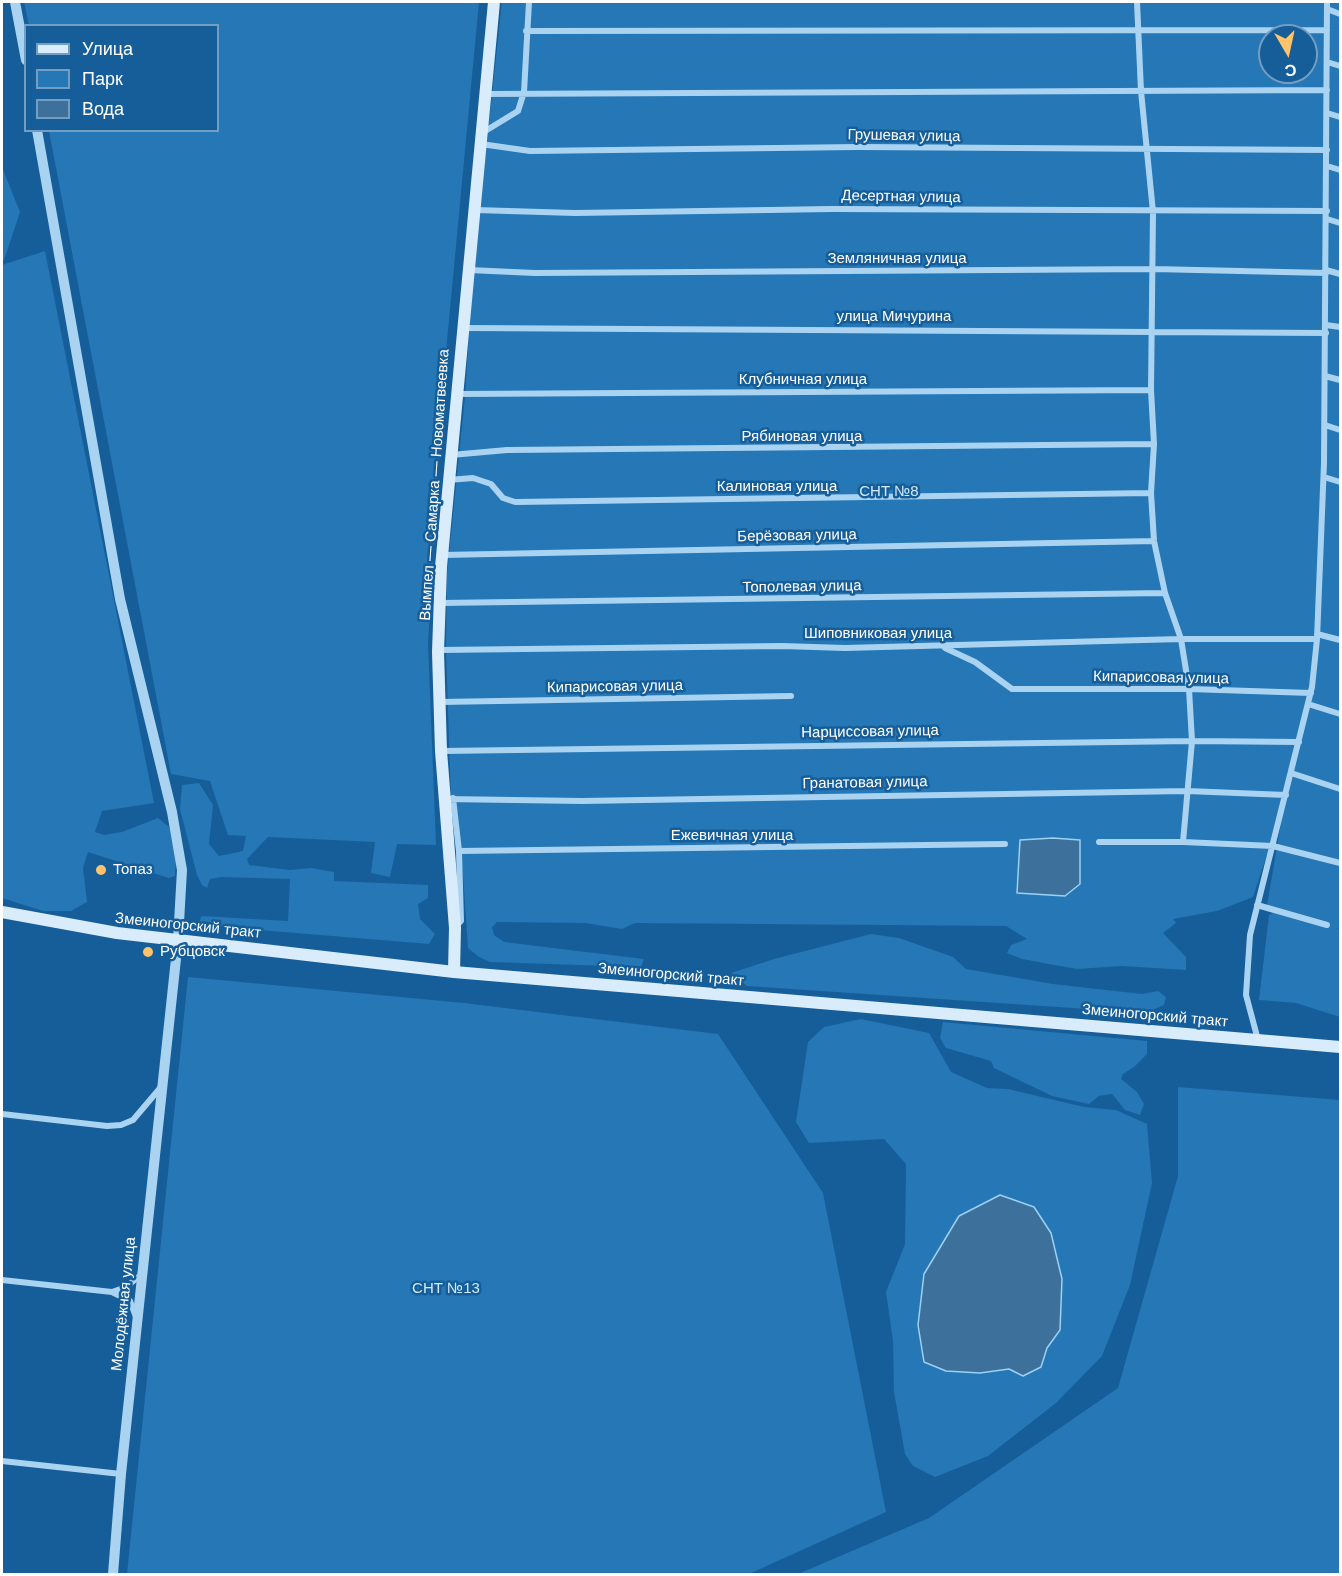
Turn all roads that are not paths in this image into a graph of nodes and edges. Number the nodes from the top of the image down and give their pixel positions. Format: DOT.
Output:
graph roads {
  1 [pos="15,2"];
  2 [pos="494,2"];
  3 [pos="529,2"];
  4 [pos="1137,2"];
  5 [pos="1327,2"];
  6 [pos="1327,9"];
  7 [pos="1341,14"];
  8 [pos="1138,29"];
  9 [pos="1327,30"];
  10 [pos="526,31"];
  11 [pos="24,49"];
  12 [pos="1327,62"];
  13 [pos="1341,66"];
  14 [pos="1327,90"];
  15 [pos="1141,91"];
  16 [pos="524,92"];
  17 [pos="485,94"];
  18 [pos="1327,113"];
  19 [pos="1341,117"];
  20 [pos="37,132"];
  21 [pos="482,139"];
  22 [pos="1327,150"];
  23 [pos="1149,151"];
  24 [pos="1327,166"];
  25 [pos="1341,170"];
  26 [pos="475,210"];
  27 [pos="1327,211"];
  28 [pos="1153,212"];
  29 [pos="1327,219"];
  30 [pos="1341,223"];
  31 [pos="1154,269"];
  32 [pos="469,270"];
  33 [pos="1326,272"];
  34 [pos="1341,274"];
  35 [pos="1326,325"];
  36 [pos="1341,327"];
  37 [pos="463,328"];
  38 [pos="1153,330"];
  39 [pos="1326,333"];
  40 [pos="1325,376"];
  41 [pos="1341,380"];
  42 [pos="1151,390"];
  43 [pos="456,394"];
  44 [pos="1325,425"];
  45 [pos="1341,430"];
  46 [pos="1154,444"];
  47 [pos="450,455"];
  48 [pos="1324,477"];
  49 [pos="448,480"];
  50 [pos="1341,482"];
  51 [pos="1151,493"];
  52 [pos="1154,541"];
  53 [pos="441,555"];
  54 [pos="1165,593"];
  55 [pos="440,603"];
  56 [pos="1317,637"];
  57 [pos="1181,639"];
  58 [pos="1341,640"];
  59 [pos="944,647"];
  60 [pos="438,650"];
  61 [pos="1189,689"];
  62 [pos="1311,693"];
  63 [pos="791,696"];
  64 [pos="440,702"];
  65 [pos="1308,704"];
  66 [pos="1341,714"];
  67 [pos="1192,741"];
  68 [pos="1299,742"];
  69 [pos="441,751"];
  70 [pos="1291,773"];
  71 [pos="1341,789"];
  72 [pos="1187,791"];
  73 [pos="1286,795"];
  74 [pos="449,798"];
  75 [pos="1099,842"];
  76 [pos="1183,842"];
  77 [pos="1005,844"];
  78 [pos="1273,846"];
  79 [pos="459,851"];
  80 [pos="1341,863"];
  81 [pos="1257,905"];
  82 [pos="2,912"];
  83 [pos="1327,925"];
  84 [pos="455,928"];
  85 [pos="178,940"];
  86 [pos="454,972"];
  87 [pos="1258,1040"];
  88 [pos="1341,1047"];
  89 [pos="162,1087"];
  90 [pos="2,1114"];
  91 [pos="142,1273"];
  92 [pos="2,1280"];
  93 [pos="112,1293"];
  94 [pos="137,1321"];
  95 [pos="2,1461"];
  96 [pos="121,1474"];
  97 [pos="113,1575"];
  1 -- 11 [label="street"];
  2 -- 17 [label="main road, Вымпел — Самарка — Новоматвеевка"];
  3 -- 10 [label="street"];
  4 -- 8 [label="street"];
  5 -- 6 [label="street"];
  6 -- 7 [label="street"];
  6 -- 9 [label="street"];
  8 -- 9 [label="street"];
  8 -- 10 [label="street"];
  8 -- 15 [label="street"];
  9 -- 12 [label="street"];
  10 -- 16 [label="street"];
  12 -- 13 [label="street"];
  12 -- 14 [label="street"];
  14 -- 15 [label="street"];
  14 -- 18 [label="street"];
  15 -- 16 [label="street"];
  15 -- 23 [label="street"];
  16 -- 17 [label="street"];
  16 -- 21 [label="street"];
  17 -- 21 [label="main road, Вымпел — Самарка — Новоматвеевка"];
  18 -- 19 [label="street"];
  18 -- 22 [label="street"];
  20 -- 85 [label="street, Молодёжная улица"];
  21 -- 23 [label="street, Грушевая улица"];
  21 -- 26 [label="main road, Вымпел — Самарка — Новоматвеевка"];
  22 -- 23 [label="street, Грушевая улица"];
  22 -- 24 [label="street"];
  23 -- 28 [label="street"];
  24 -- 25 [label="street"];
  24 -- 27 [label="street"];
  26 -- 28 [label="street, Десертная улица"];
  26 -- 32 [label="main road, Вымпел — Самарка — Новоматвеевка"];
  27 -- 28 [label="street, Десертная улица"];
  27 -- 29 [label="street"];
  28 -- 31 [label="street"];
  29 -- 30 [label="street"];
  29 -- 33 [label="street"];
  31 -- 32 [label="street, Земляничная улица"];
  31 -- 33 [label="street, Земляничная улица"];
  31 -- 38 [label="street"];
  32 -- 37 [label="main road, Вымпел — Самарка — Новоматвеевка"];
  33 -- 34 [label="street, Земляничная улица"];
  33 -- 35 [label="street"];
  35 -- 36 [label="street"];
  35 -- 39 [label="street"];
  37 -- 38 [label="street, улица Мичурина"];
  37 -- 43 [label="main road, Вымпел — Самарка — Новоматвеевка"];
  38 -- 39 [label="street, улица Мичурина"];
  38 -- 42 [label="street"];
  39 -- 40 [label="street"];
  40 -- 41 [label="street"];
  40 -- 44 [label="street"];
  42 -- 43 [label="street, Клубничная улица"];
  42 -- 46 [label="street"];
  43 -- 47 [label="main road, Вымпел — Самарка — Новоматвеевка"];
  44 -- 45 [label="street"];
  44 -- 48 [label="street"];
  46 -- 47 [label="street, Рябиновая улица"];
  46 -- 51 [label="street"];
  47 -- 49 [label="main road, Вымпел — Самарка — Новоматвеевка"];
  48 -- 50 [label="street"];
  48 -- 56 [label="street"];
  49 -- 51 [label="street, Калиновая улица"];
  49 -- 53 [label="main road, Вымпел — Самарка — Новоматвеевка"];
  51 -- 52 [label="street"];
  52 -- 53 [label="street, Берёзовая улица"];
  52 -- 54 [label="street"];
  53 -- 55 [label="main road, Вымпел — Самарка — Новоматвеевка"];
  54 -- 55 [label="street, Тополевая улица"];
  54 -- 57 [label="street"];
  55 -- 60 [label="main road, Вымпел — Самарка — Новоматвеевка"];
  56 -- 57 [label="street, Шиповниковая улица"];
  56 -- 58 [label="street, Шиповниковая улица"];
  56 -- 62 [label="street"];
  57 -- 59 [label="street, Шиповниковая улица"];
  57 -- 61 [label="street"];
  59 -- 60 [label="street, Шиповниковая улица"];
  59 -- 61 [label="street, Кипарисовая улица"];
  60 -- 64 [label="main road, Вымпел — Самарка — Новоматвеевка"];
  61 -- 62 [label="street, Кипарисовая улица"];
  61 -- 67 [label="street"];
  62 -- 65 [label="street"];
  63 -- 64 [label="street, Кипарисовая улица"];
  64 -- 69 [label="main road, Вымпел — Самарка — Новоматвеевка"];
  65 -- 66 [label="street"];
  65 -- 68 [label="street"];
  67 -- 68 [label="street, Нарциссовая улица"];
  67 -- 69 [label="street, Нарциссовая улица"];
  67 -- 72 [label="street"];
  68 -- 70 [label="street"];
  69 -- 74 [label="main road, Вымпел — Самарка — Новоматвеевка"];
  70 -- 71 [label="street"];
  70 -- 73 [label="street"];
  72 -- 73 [label="street, Гранатовая улица"];
  72 -- 74 [label="street, Гранатовая улица"];
  72 -- 76 [label="street"];
  73 -- 78 [label="street"];
  74 -- 79 [label="street"];
  74 -- 84 [label="main road, Вымпел — Самарка — Новоматвеевка"];
  75 -- 76 [label="street"];
  76 -- 78 [label="street"];
  77 -- 79 [label="street, Ежевичная улица"];
  78 -- 80 [label="street"];
  78 -- 81 [label="street"];
  79 -- 84 [label="street"];
  81 -- 83 [label="street"];
  81 -- 87 [label="street"];
  82 -- 85 [label="main road, Змеиногорский тракт"];
  84 -- 86 [label="main road, Вымпел — Самарка — Новоматвеевка"];
  85 -- 86 [label="main road, Змеиногорский тракт"];
  85 -- 89 [label="street, Молодёжная улица"];
  86 -- 87 [label="main road, Змеиногорский тракт"];
  87 -- 88 [label="main road, Змеиногорский тракт"];
  89 -- 90 [label="street"];
  89 -- 91 [label="street, Молодёжная улица"];
  91 -- 93 [label="street"];
  91 -- 94 [label="street, Молодёжная улица"];
  92 -- 93 [label="street"];
  93 -- 94 [label="street"];
  94 -- 96 [label="street, Молодёжная улица"];
  95 -- 96 [label="street"];
  96 -- 97 [label="street, Молодёжная улица"];
}
